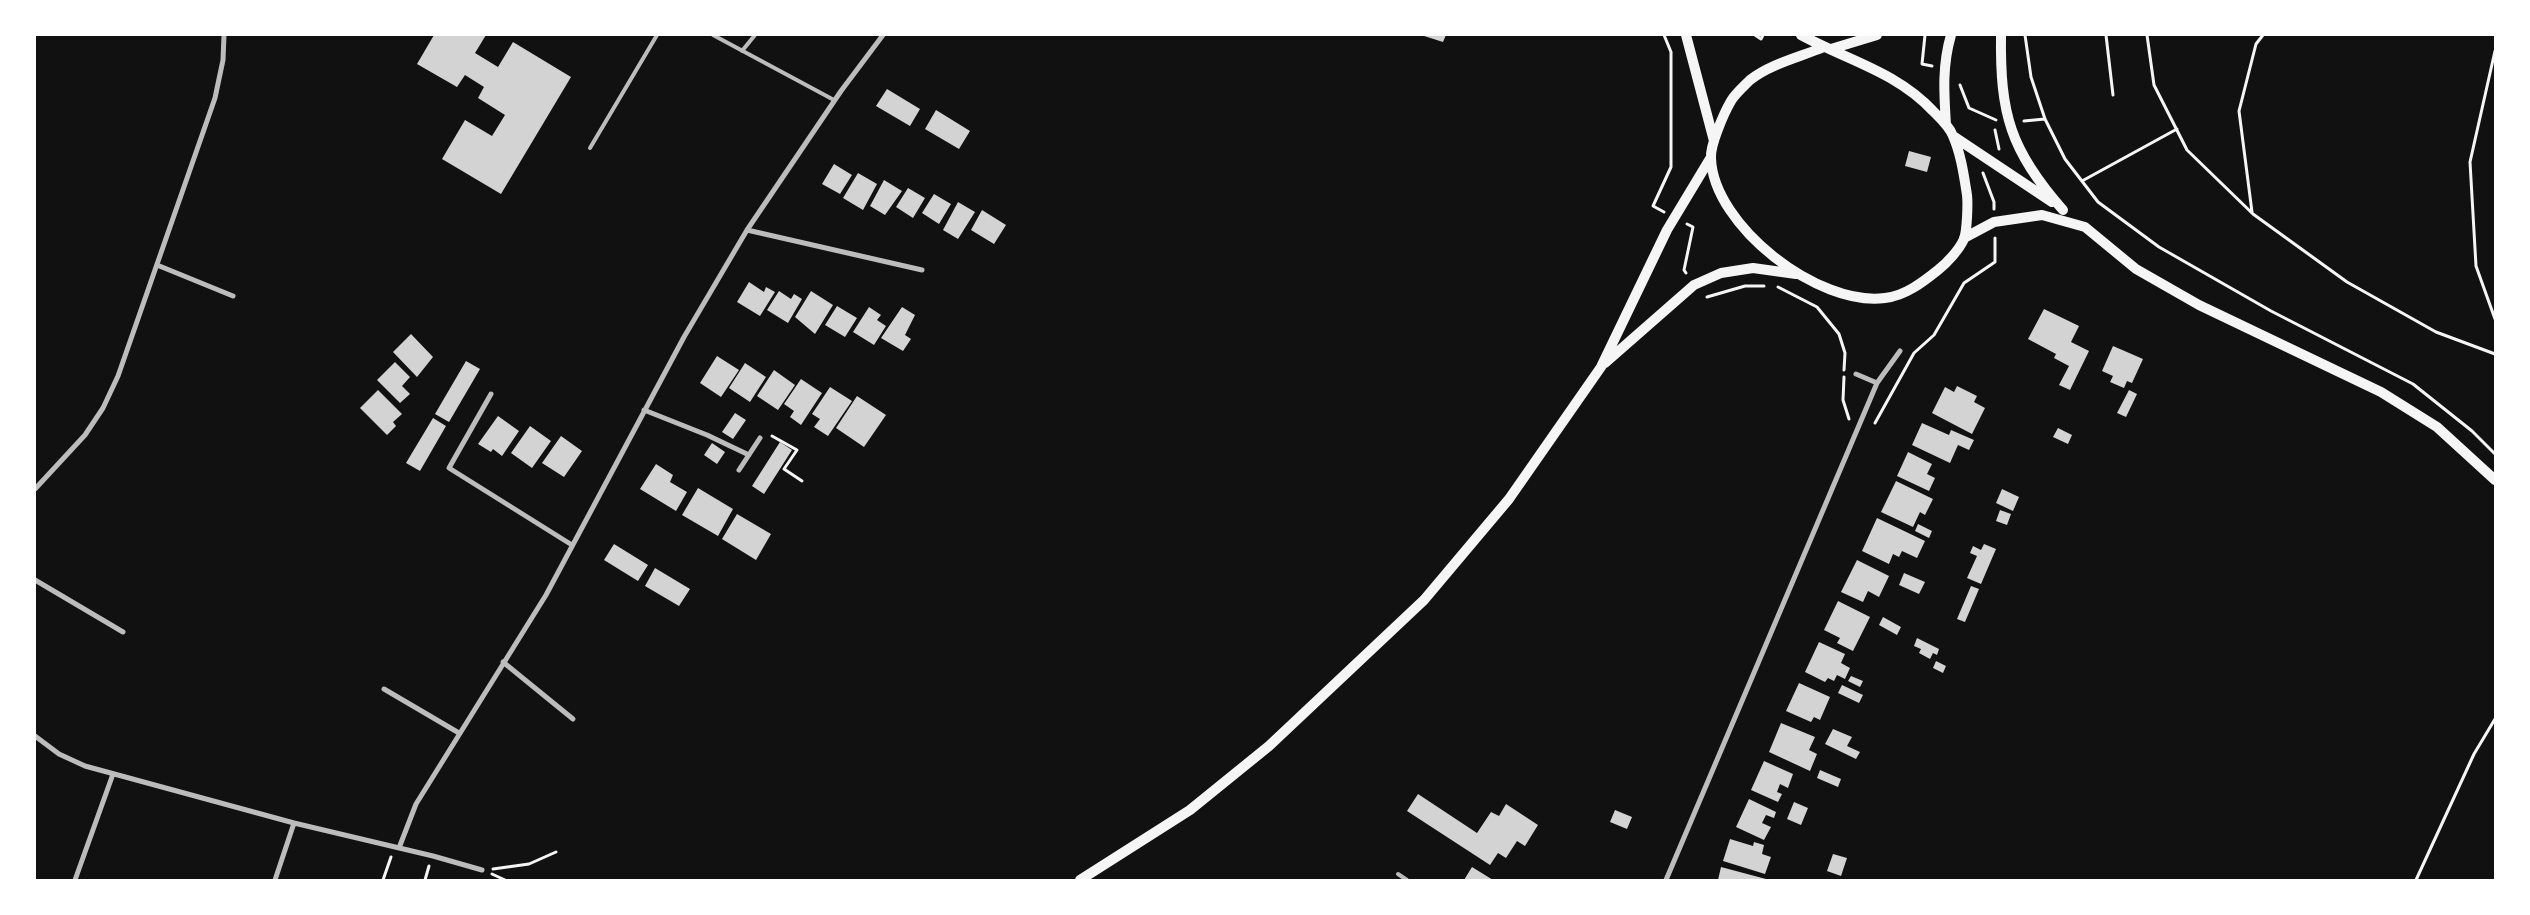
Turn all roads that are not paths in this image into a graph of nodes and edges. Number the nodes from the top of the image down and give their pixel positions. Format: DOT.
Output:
graph roads {
  1 [pos="224,35"];
  2 [pos="657,35"];
  3 [pos="713,35"];
  4 [pos="754,35"];
  5 [pos="883,35"];
  6 [pos="1686,35"];
  7 [pos="1801,35"];
  8 [pos="1877,35"];
  9 [pos="1951,35"];
  10 [pos="2001,35"];
  11 [pos="1827,48"];
  12 [pos="742,51"];
  13 [pos="834,100"];
  14 [pos="1946,125"];
  15 [pos="1953,136"];
  16 [pos="1714,141"];
  17 [pos="590,148"];
  18 [pos="1710,157"];
  19 [pos="2063,210"];
  20 [pos="2078,224"];
  21 [pos="747,230"];
  22 [pos="1964,238"];
  23 [pos="157,265"];
  24 [pos="922,270"];
  25 [pos="1796,274"];
  26 [pos="233,296"];
  27 [pos="1900,352"];
  28 [pos="1601,367"];
  29 [pos="1856,374"];
  30 [pos="1878,383"];
  31 [pos="491,394"];
  32 [pos="644,410"];
  33 [pos="760,438"];
  34 [pos="748,455"];
  35 [pos="739,470"];
  36 [pos="2495,480"];
  37 [pos="35,489"];
  38 [pos="572,545"];
  39 [pos="35,580"];
  40 [pos="123,632"];
  41 [pos="504,662"];
  42 [pos="384,689"];
  43 [pos="573,719"];
  44 [pos="459,733"];
  45 [pos="35,736"];
  46 [pos="113,774"];
  47 [pos="294,823"];
  48 [pos="396,848"];
  49 [pos="482,870"];
  50 [pos="1398,874"];
  51 [pos="75,880"];
  52 [pos="275,880"];
  53 [pos="1080,880"];
  54 [pos="1407,880"];
  55 [pos="1666,880"];
  1 -- 23 [label="street"];
  2 -- 17 [label="lane"];
  3 -- 12 [label="lane"];
  4 -- 12 [label="lane"];
  5 -- 13 [label="street"];
  6 -- 16 [label="main road"];
  7 -- 11 [label="main road"];
  8 -- 11 [label="main road"];
  9 -- 14 [label="main road"];
  10 -- 19 [label="main road"];
  11 -- 14 [label="main road"];
  11 -- 16 [label="main road"];
  12 -- 13 [label="lane"];
  13 -- 21 [label="street"];
  14 -- 15 [label="main road"];
  15 -- 19 [label="main road"];
  15 -- 22 [label="main road"];
  16 -- 18 [label="main road"];
  18 -- 25 [label="main road"];
  18 -- 28 [label="main road"];
  19 -- 20 [label="main road"];
  20 -- 22 [label="main road"];
  20 -- 36 [label="main road"];
  21 -- 24 [label="street"];
  21 -- 32 [label="street"];
  22 -- 25 [label="main road"];
  23 -- 26 [label="street"];
  23 -- 37 [label="street"];
  25 -- 28 [label="main road"];
  27 -- 30 [label="street"];
  28 -- 53 [label="main road"];
  29 -- 30 [label="street"];
  30 -- 55 [label="street"];
  31 -- 38 [label="street"];
  32 -- 34 [label="street"];
  32 -- 38 [label="street"];
  33 -- 34 [label="street"];
  34 -- 35 [label="street"];
  38 -- 41 [label="street"];
  39 -- 40 [label="street"];
  41 -- 43 [label="street"];
  41 -- 44 [label="street"];
  42 -- 44 [label="street"];
  44 -- 48 [label="street"];
  45 -- 46 [label="street"];
  46 -- 47 [label="street"];
  46 -- 51 [label="street"];
  47 -- 48 [label="street"];
  47 -- 52 [label="street"];
  48 -- 49 [label="street"];
  50 -- 54 [label="lane"];
}
